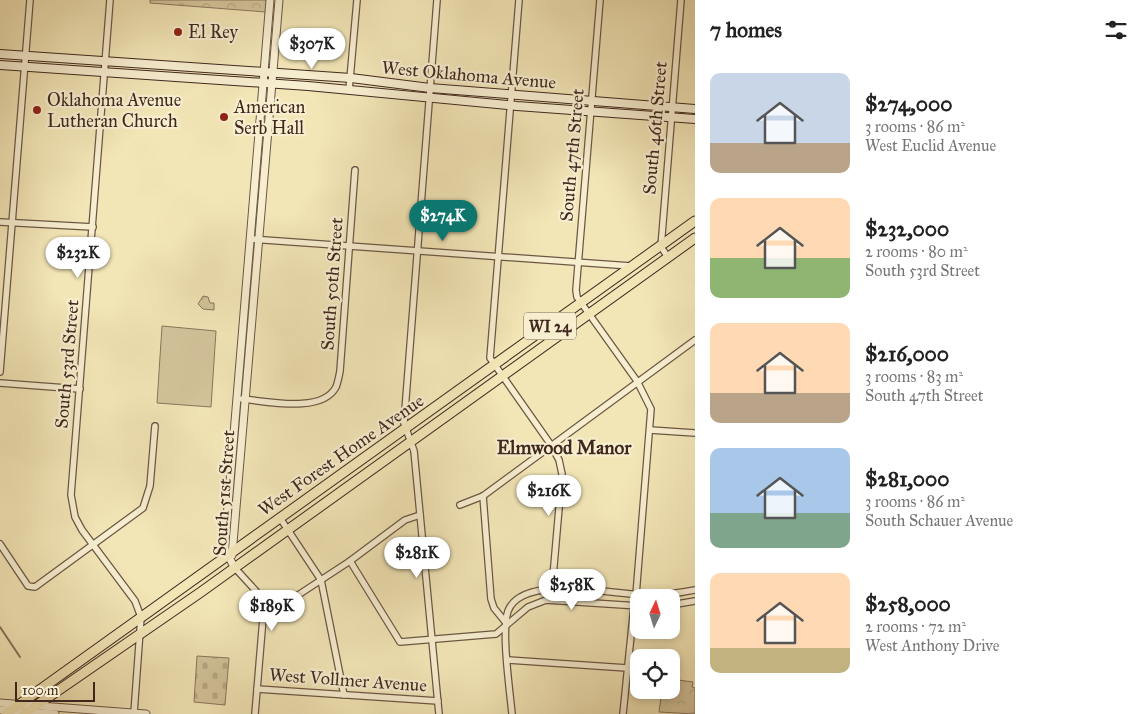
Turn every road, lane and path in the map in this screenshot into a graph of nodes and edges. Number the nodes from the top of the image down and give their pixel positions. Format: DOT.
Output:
graph roads {
  1 [pos="30,0"];
  2 [pos="110,0"];
  3 [pos="270,0"];
  4 [pos="279,0"];
  5 [pos="357,0"];
  6 [pos="437,0"];
  7 [pos="519,0"];
  8 [pos="600,0"];
  9 [pos="681,0"];
  10 [pos="0,54"];
  11 [pos="26,55"];
  12 [pos="106,60"];
  13 [pos="0,65"];
  14 [pos="25,67"];
  15 [pos="105,72"];
  16 [pos="268,72"];
  17 [pos="338,77"];
  18 [pos="350,78"];
  19 [pos="267,84"];
  20 [pos="308,86"];
  21 [pos="430,88"];
  22 [pos="350,90"];
  23 [pos="512,95"];
  24 [pos="429,98"];
  25 [pos="592,101"];
  26 [pos="511,105"];
  27 [pos="672,107"];
  28 [pos="695,109"];
  29 [pos="591,111"];
  30 [pos="671,117"];
  31 [pos="695,119"];
  32 [pos="355,170"];
  33 [pos="0,222"];
  34 [pos="12,222"];
  35 [pos="695,222"];
  36 [pos="93,228"];
  37 [pos="695,238"];
  38 [pos="251,239"];
  39 [pos="259,239"];
  40 [pos="349,246"];
  41 [pos="661,247"];
  42 [pos="417,250"];
  43 [pos="498,256"];
  44 [pos="668,257"];
  45 [pos="578,262"];
  46 [pos="634,266"];
  47 [pos="586,308"];
  48 [pos="695,340"];
  49 [pos="498,371"];
  50 [pos="0,372"];
  51 [pos="637,381"];
  52 [pos="0,383"];
  53 [pos="80,388"];
  54 [pos="241,399"];
  55 [pos="155,426"];
  56 [pos="405,429"];
  57 [pos="650,430"];
  58 [pos="695,433"];
  59 [pos="410,441"];
  60 [pos="551,444"];
  61 [pos="483,496"];
  62 [pos="460,505"];
  63 [pos="420,515"];
  64 [pos="280,518"];
  65 [pos="288,529"];
  66 [pos="0,544"];
  67 [pos="94,545"];
  68 [pos="230,555"];
  69 [pos="350,561"];
  70 [pos="234,567"];
  71 [pos="321,580"];
  72 [pos="552,588"];
  73 [pos="636,589"];
  74 [pos="695,590"];
  75 [pos="680,592"];
  76 [pos="630,594"];
  77 [pos="695,601"];
  78 [pos="680,604"];
  79 [pos="630,606"];
  80 [pos="141,617"];
  81 [pos="263,618"];
  82 [pos="507,624"];
  83 [pos="141,633"];
  84 [pos="631,639"];
  85 [pos="433,640"];
  86 [pos="507,660"];
  87 [pos="627,668"];
  88 [pos="257,689"];
  89 [pos="344,694"];
  90 [pos="438,701"];
  91 [pos="0,703"];
  92 [pos="19,704"];
  93 [pos="36,705"];
  94 [pos="0,710"];
  95 [pos="8,712"];
  96 [pos="25,713"];
  97 [pos="134,713"];
  98 [pos="55,714"];
  99 [pos="146,714"];
  100 [pos="255,714"];
  101 [pos="439,714"];
  102 [pos="512,714"];
  103 [pos="623,714"];
  1 -- 11 [label="street"];
  2 -- 12 [label="street, South 53rd Street"];
  3 -- 16 [label="street, South 51st Street"];
  4 -- 16 [label="street, South 51st Street"];
  5 -- 18 [label="street"];
  6 -- 21 [label="street"];
  7 -- 23 [label="street"];
  8 -- 25 [label="street, South 47th Street"];
  9 -- 27 [label="street, South 46th Street"];
  10 -- 11 [label="main road, West Oklahoma Avenue"];
  11 -- 12 [label="main road, West Oklahoma Avenue"];
  11 -- 14 [label="street"];
  12 -- 15 [label="street, South 53rd Street"];
  12 -- 16 [label="main road, West Oklahoma Avenue"];
  13 -- 14 [label="main road, West Oklahoma Avenue"];
  14 -- 15 [label="main road, West Oklahoma Avenue"];
  14 -- 34 [label="street"];
  15 -- 19 [label="main road, West Oklahoma Avenue"];
  15 -- 36 [label="street, South 53rd Street"];
  16 -- 17 [label="main road, West Oklahoma Avenue"];
  16 -- 19 [label="street, South 51st Street"];
  17 -- 18 [label="main road, West Oklahoma Avenue"];
  17 -- 20 [label="main road"];
  18 -- 21 [label="main road, West Oklahoma Avenue"];
  18 -- 22 [label="street"];
  19 -- 20 [label="main road, West Oklahoma Avenue"];
  19 -- 38 [label="street, South 51st Street"];
  19 -- 39 [label="street, South 51st Street"];
  20 -- 22 [label="main road, West Oklahoma Avenue"];
  21 -- 23 [label="main road, West Oklahoma Avenue"];
  21 -- 24 [label="street"];
  22 -- 24 [label="main road, West Oklahoma Avenue"];
  23 -- 25 [label="main road, West Oklahoma Avenue"];
  23 -- 26 [label="street"];
  24 -- 26 [label="main road, West Oklahoma Avenue"];
  24 -- 42 [label="street"];
  25 -- 27 [label="main road, West Oklahoma Avenue"];
  25 -- 29 [label="street, South 47th Street"];
  26 -- 29 [label="main road, West Oklahoma Avenue"];
  26 -- 43 [label="street"];
  27 -- 28 [label="main road, West Oklahoma Avenue"];
  27 -- 30 [label="street, South 46th Street"];
  29 -- 30 [label="main road, West Oklahoma Avenue"];
  29 -- 45 [label="street, South 47th Street"];
  30 -- 31 [label="main road, West Oklahoma Avenue"];
  30 -- 41 [label="street, South 46th Street"];
  32 -- 40 [label="street, South 50th Street"];
  33 -- 34 [label="street"];
  34 -- 36 [label="street"];
  34 -- 50 [label="street"];
  35 -- 41 [label="main road, West Forest Home Avenue / WI 24"];
  36 -- 53 [label="street, South 53rd Street"];
  37 -- 44 [label="main road, West Forest Home Avenue / WI 24"];
  38 -- 39 [label="street"];
  38 -- 54 [label="street, South 51st Street"];
  39 -- 40 [label="street"];
  39 -- 54 [label="street, South 51st Street"];
  40 -- 42 [label="street"];
  40 -- 54 [label="street, South 50th Street"];
  41 -- 44 [label="street"];
  41 -- 46 [label="main road, West Forest Home Avenue / WI 24"];
  42 -- 43 [label="street"];
  42 -- 56 [label="street"];
  43 -- 45 [label="street"];
  43 -- 49 [label="street"];
  44 -- 47 [label="main road, West Forest Home Avenue / WI 24"];
  45 -- 46 [label="street"];
  45 -- 47 [label="street, South 47th Street"];
  46 -- 47 [label="main road, West Forest Home Avenue / WI 24"];
  47 -- 49 [label="main road, West Forest Home Avenue / WI 24"];
  47 -- 51 [label="street"];
  48 -- 51 [label="street"];
  49 -- 56 [label="main road, West Forest Home Avenue / WI 24"];
  49 -- 59 [label="main road, West Forest Home Avenue / WI 24"];
  49 -- 60 [label="street"];
  51 -- 57 [label="street"];
  51 -- 60 [label="street"];
  52 -- 53 [label="street"];
  53 -- 67 [label="street, South 53rd Street"];
  54 -- 68 [label="street, South 51st Street"];
  55 -- 67 [label="street"];
  56 -- 59 [label="street"];
  56 -- 64 [label="main road, West Forest Home Avenue / WI 24"];
  57 -- 58 [label="street"];
  57 -- 73 [label="street"];
  59 -- 63 [label="street"];
  59 -- 65 [label="main road, West Forest Home Avenue / WI 24"];
  60 -- 61 [label="street"];
  60 -- 72 [label="street"];
  61 -- 62 [label="street"];
  61 -- 82 [label="street"];
  63 -- 69 [label="street"];
  63 -- 85 [label="street"];
  64 -- 65 [label="street"];
  64 -- 68 [label="main road, West Forest Home Avenue / WI 24"];
  65 -- 70 [label="main road, West Forest Home Avenue / WI 24"];
  65 -- 71 [label="street"];
  66 -- 67 [label="street"];
  67 -- 80 [label="street, South 53rd Street"];
  68 -- 70 [label="street, South 51st Street"];
  68 -- 80 [label="main road, West Forest Home Avenue / WI 24"];
  69 -- 71 [label="street"];
  69 -- 85 [label="street"];
  70 -- 81 [label="street"];
  70 -- 83 [label="main road, West Forest Home Avenue / WI 24"];
  71 -- 81 [label="street"];
  71 -- 89 [label="street"];
  72 -- 76 [label="street"];
  72 -- 82 [label="street"];
  74 -- 75 [label="street"];
  77 -- 78 [label="street"];
  79 -- 82 [label="street"];
  80 -- 83 [label="street"];
  80 -- 92 [label="main road, West Forest Home Avenue / WI 24"];
  81 -- 88 [label="street"];
  82 -- 85 [label="street"];
  82 -- 86 [label="street"];
  83 -- 93 [label="main road, West Forest Home Avenue / WI 24"];
  83 -- 97 [label="street"];
  84 -- 87 [label="street"];
  85 -- 90 [label="street"];
  86 -- 87 [label="street"];
  86 -- 102 [label="street"];
  87 -- 103 [label="street"];
  88 -- 89 [label="street, West Vollmer Avenue"];
  88 -- 100 [label="street"];
  89 -- 90 [label="street, West Vollmer Avenue"];
  90 -- 101 [label="street"];
  91 -- 92 [label="street"];
  92 -- 93 [label="street"];
  92 -- 95 [label="main road, West Forest Home Avenue / WI 24"];
  93 -- 96 [label="main road, West Forest Home Avenue / WI 24"];
  93 -- 97 [label="street"];
  94 -- 95 [label="street"];
  95 -- 96 [label="street"];
  96 -- 98 [label="street"];
  97 -- 99 [label="street"];
}
